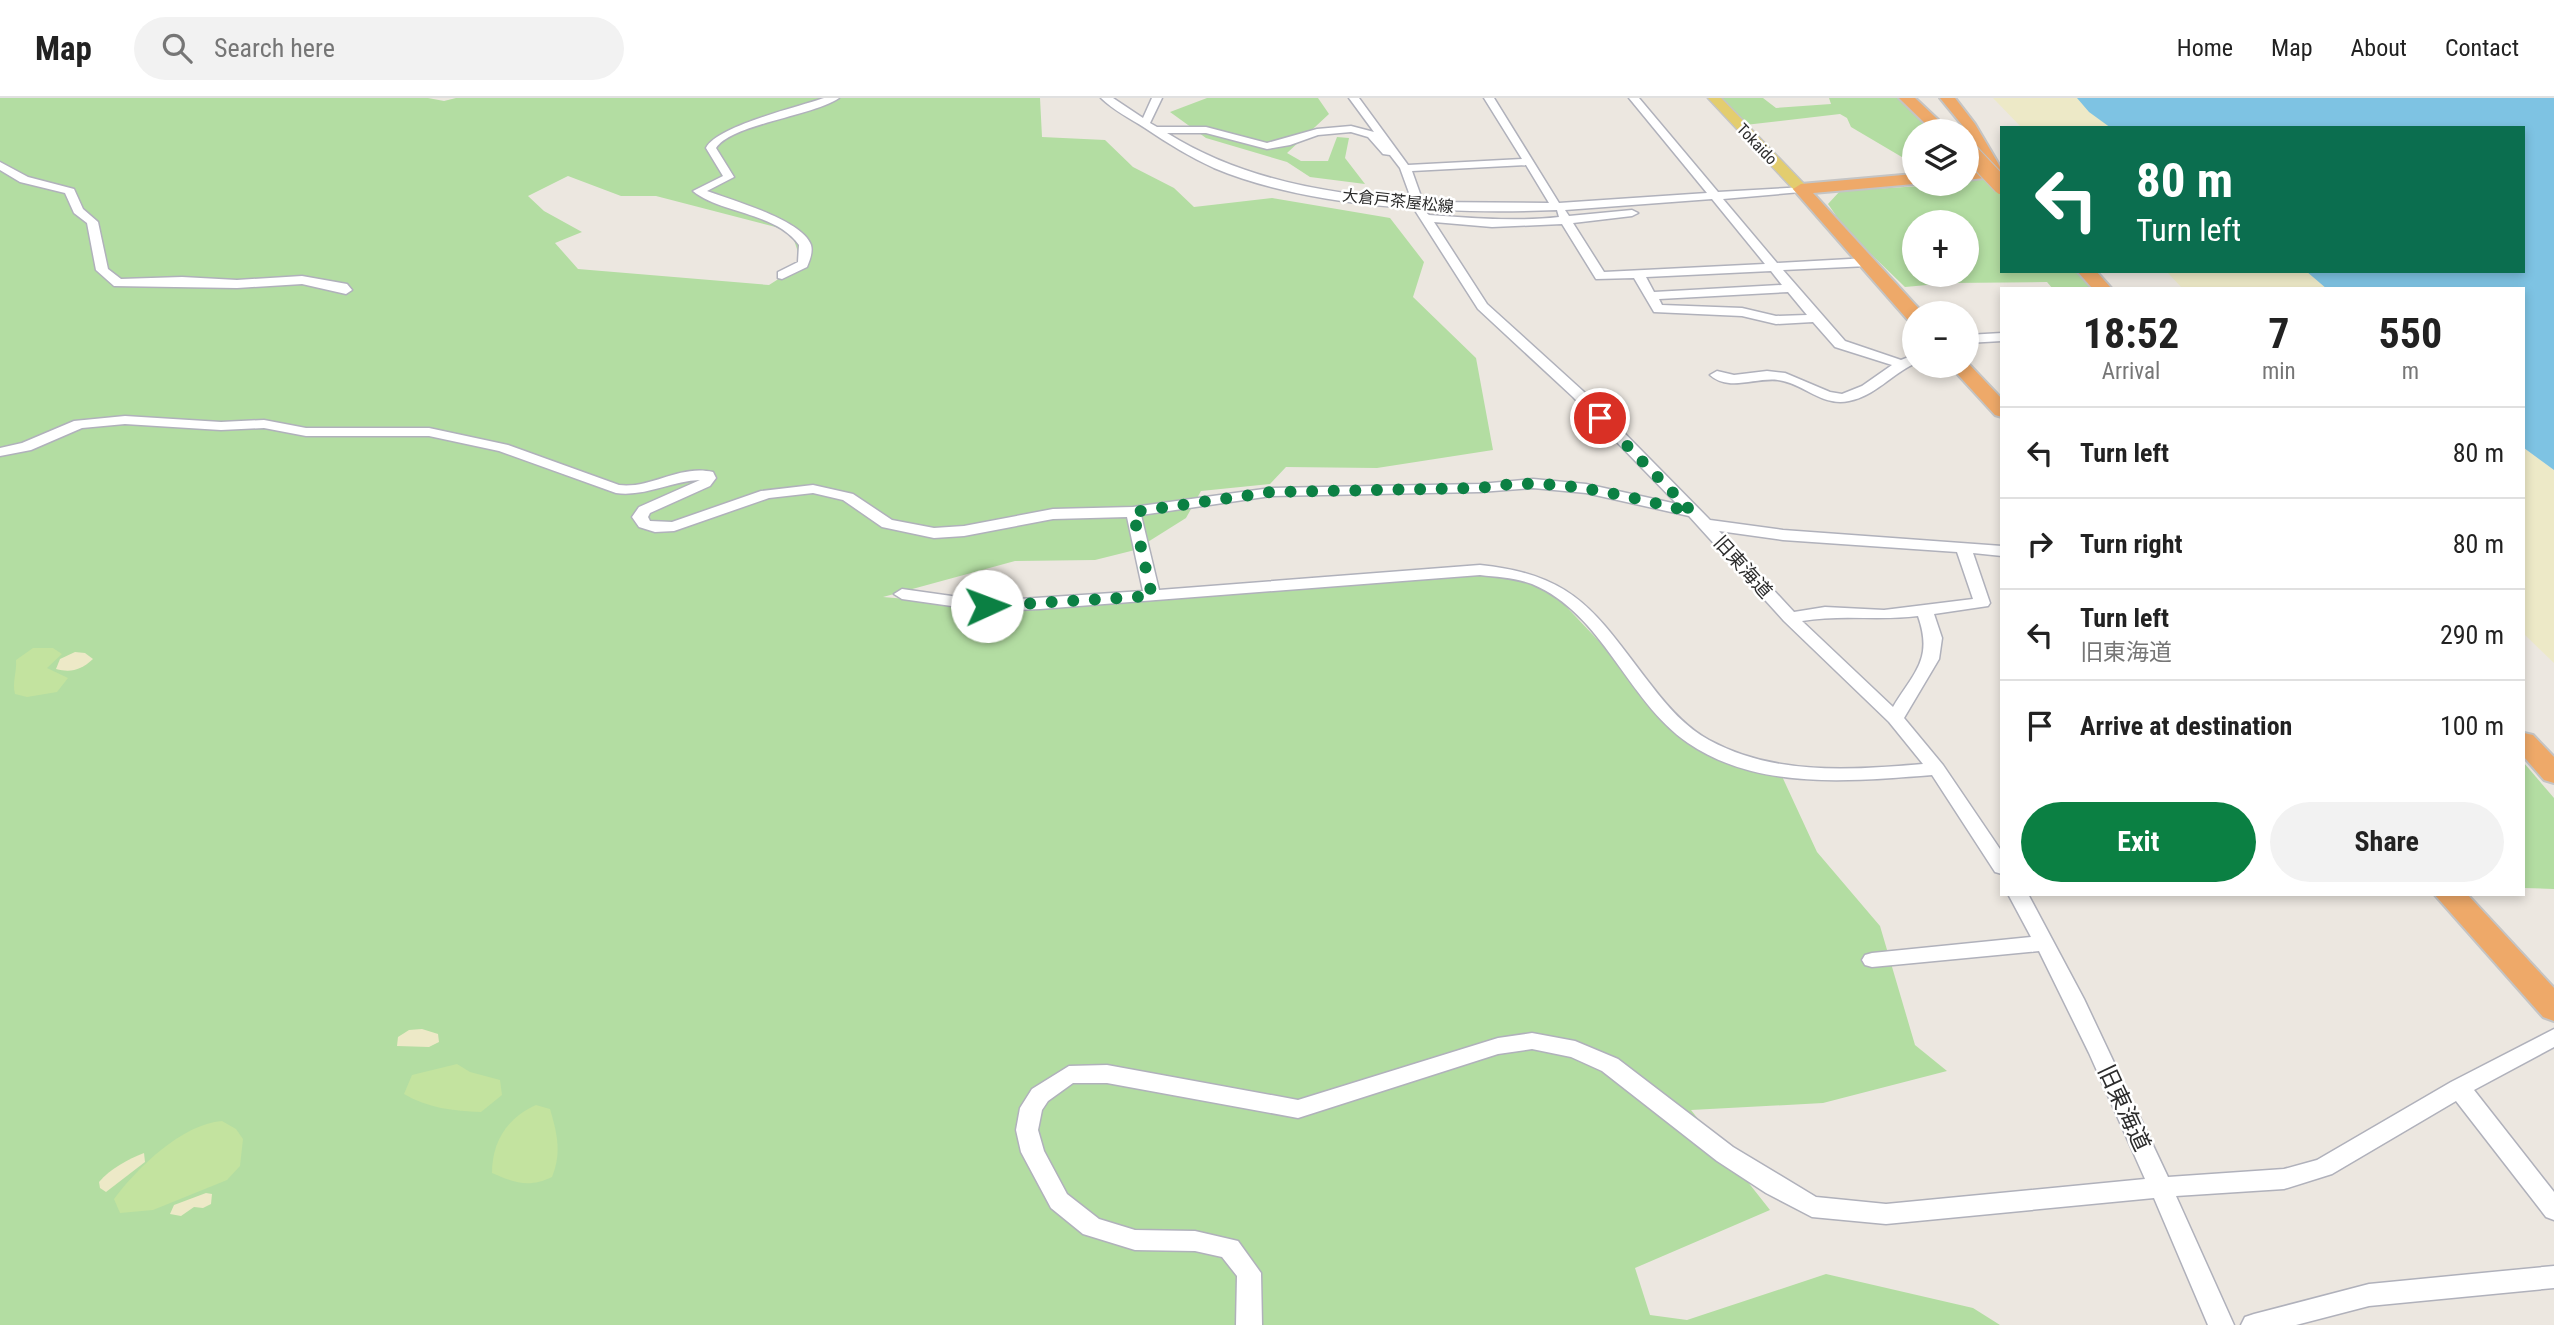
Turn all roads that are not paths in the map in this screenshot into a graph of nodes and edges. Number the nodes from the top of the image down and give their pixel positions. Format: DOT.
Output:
graph roads {
  1 [pos="834,98"];
  2 [pos="1106,98"];
  3 [pos="1157,98"];
  4 [pos="1354,98"];
  5 [pos="1489,98"];
  6 [pos="1634,98"];
  7 [pos="1714,98"];
  8 [pos="1906,98"];
  9 [pos="1923,98"];
  10 [pos="1947,98"];
  11 [pos="1929,119"];
  12 [pos="1940,119"];
  13 [pos="1145,123"];
  14 [pos="1156,130"];
  15 [pos="1394,151"];
  16 [pos="1979,161"];
  17 [pos="1528,162"];
  18 [pos="0,165"];
  19 [pos="1405,168"];
  20 [pos="1979,176"];
  21 [pos="2000,179"];
  22 [pos="1902,180"];
  23 [pos="1801,189"];
  24 [pos="1716,199"];
  25 [pos="1421,210"];
  26 [pos="1561,212"];
  27 [pos="1868,262"];
  28 [pos="1774,266"];
  29 [pos="2088,273"];
  30 [pos="2099,273"];
  31 [pos="1638,274"];
  32 [pos="782,275"];
  33 [pos="2102,287"];
  34 [pos="2112,287"];
  35 [pos="1790,288"];
  36 [pos="346,290"];
  37 [pos="1651,296"];
  38 [pos="1902,301"];
  39 [pos="1814,318"];
  40 [pos="2000,337"];
  41 [pos="1979,339"];
  42 [pos="1902,360"];
  43 [pos="1902,365"];
  44 [pos="1717,375"];
  45 [pos="1971,378"];
  46 [pos="2000,409"];
  47 [pos="0,452"];
  48 [pos="1133,512"];
  49 [pos="1692,512"];
  50 [pos="1705,524"];
  51 [pos="1963,548"];
  52 [pos="2000,551"];
  53 [pos="902,594"];
  54 [pos="1152,596"];
  55 [pos="1925,611"];
  56 [pos="1790,618"];
  57 [pos="1895,718"];
  58 [pos="2525,732"];
  59 [pos="2525,742"];
  60 [pos="2554,764"];
  61 [pos="1937,769"];
  62 [pos="2554,774"];
  63 [pos="2000,864"];
  64 [pos="2019,896"];
  65 [pos="2451,896"];
  66 [pos="2046,943"];
  67 [pos="1872,960"];
  68 [pos="2554,1009"];
  69 [pos="2554,1037"];
  70 [pos="2459,1088"];
  71 [pos="2160,1188"];
  72 [pos="2554,1210"];
  73 [pos="2554,1276"];
  74 [pos="1249,1325"];
  75 [pos="2221,1325"];
  76 [pos="2254,1325"];
  1 -- 32 [label="street"];
  2 -- 13 [label="street, 大倉戸茶屋松線"];
  3 -- 13 [label="street"];
  4 -- 15 [label="street, 旧東海道"];
  5 -- 17 [label="street"];
  6 -- 24 [label="street"];
  7 -- 23 [label="main road, Tokaido"];
  8 -- 11 [label="highway"];
  9 -- 12 [label="highway"];
  10 -- 21 [label="highway"];
  13 -- 14 [label="street, 大倉戸茶屋松線"];
  14 -- 15 [label="street"];
  14 -- 24 [label="street, 大倉戸茶屋松線"];
  15 -- 19 [label="street, 旧東海道"];
  16 -- 21 [label="highway, bridge"];
  17 -- 19 [label="street"];
  17 -- 26 [label="street"];
  18 -- 36 [label="street"];
  19 -- 25 [label="street, 旧東海道"];
  20 -- 21 [label="highway"];
  22 -- 23 [label="highway"];
  23 -- 24 [label="street"];
  23 -- 27 [label="highway"];
  24 -- 26 [label="street"];
  24 -- 28 [label="street"];
  25 -- 26 [label="street"];
  25 -- 49 [label="street, 旧東海道"];
  26 -- 31 [label="street"];
  27 -- 28 [label="street"];
  27 -- 38 [label="highway"];
  28 -- 31 [label="street"];
  28 -- 35 [label="street"];
  29 -- 33 [label="highway"];
  30 -- 34 [label="highway"];
  31 -- 37 [label="street"];
  35 -- 37 [label="street"];
  35 -- 39 [label="street"];
  37 -- 39 [label="street"];
  39 -- 42 [label="street"];
  40 -- 41 [label="street"];
  43 -- 44 [label="street"];
  45 -- 46 [label="highway"];
  47 -- 48 [label="street"];
  48 -- 49 [label="street"];
  48 -- 54 [label="street"];
  49 -- 50 [label="street, 旧東海道"];
  50 -- 51 [label="street"];
  50 -- 56 [label="street, 旧東海道"];
  51 -- 52 [label="street"];
  51 -- 55 [label="street"];
  53 -- 54 [label="street"];
  54 -- 61 [label="street"];
  55 -- 56 [label="street"];
  55 -- 57 [label="street"];
  56 -- 57 [label="street, 旧東海道"];
  57 -- 61 [label="street, 旧東海道"];
  58 -- 60 [label="highway"];
  59 -- 62 [label="highway"];
  61 -- 63 [label="street, 旧東海道"];
  64 -- 66 [label="street, 旧東海道"];
  65 -- 68 [label="highway"];
  66 -- 67 [label="street"];
  66 -- 71 [label="street, 旧東海道"];
  69 -- 70 [label="street"];
  70 -- 71 [label="street"];
  70 -- 72 [label="street"];
  71 -- 74 [label="street"];
  71 -- 75 [label="street, 旧東海道"];
  73 -- 76 [label="street"];
}
